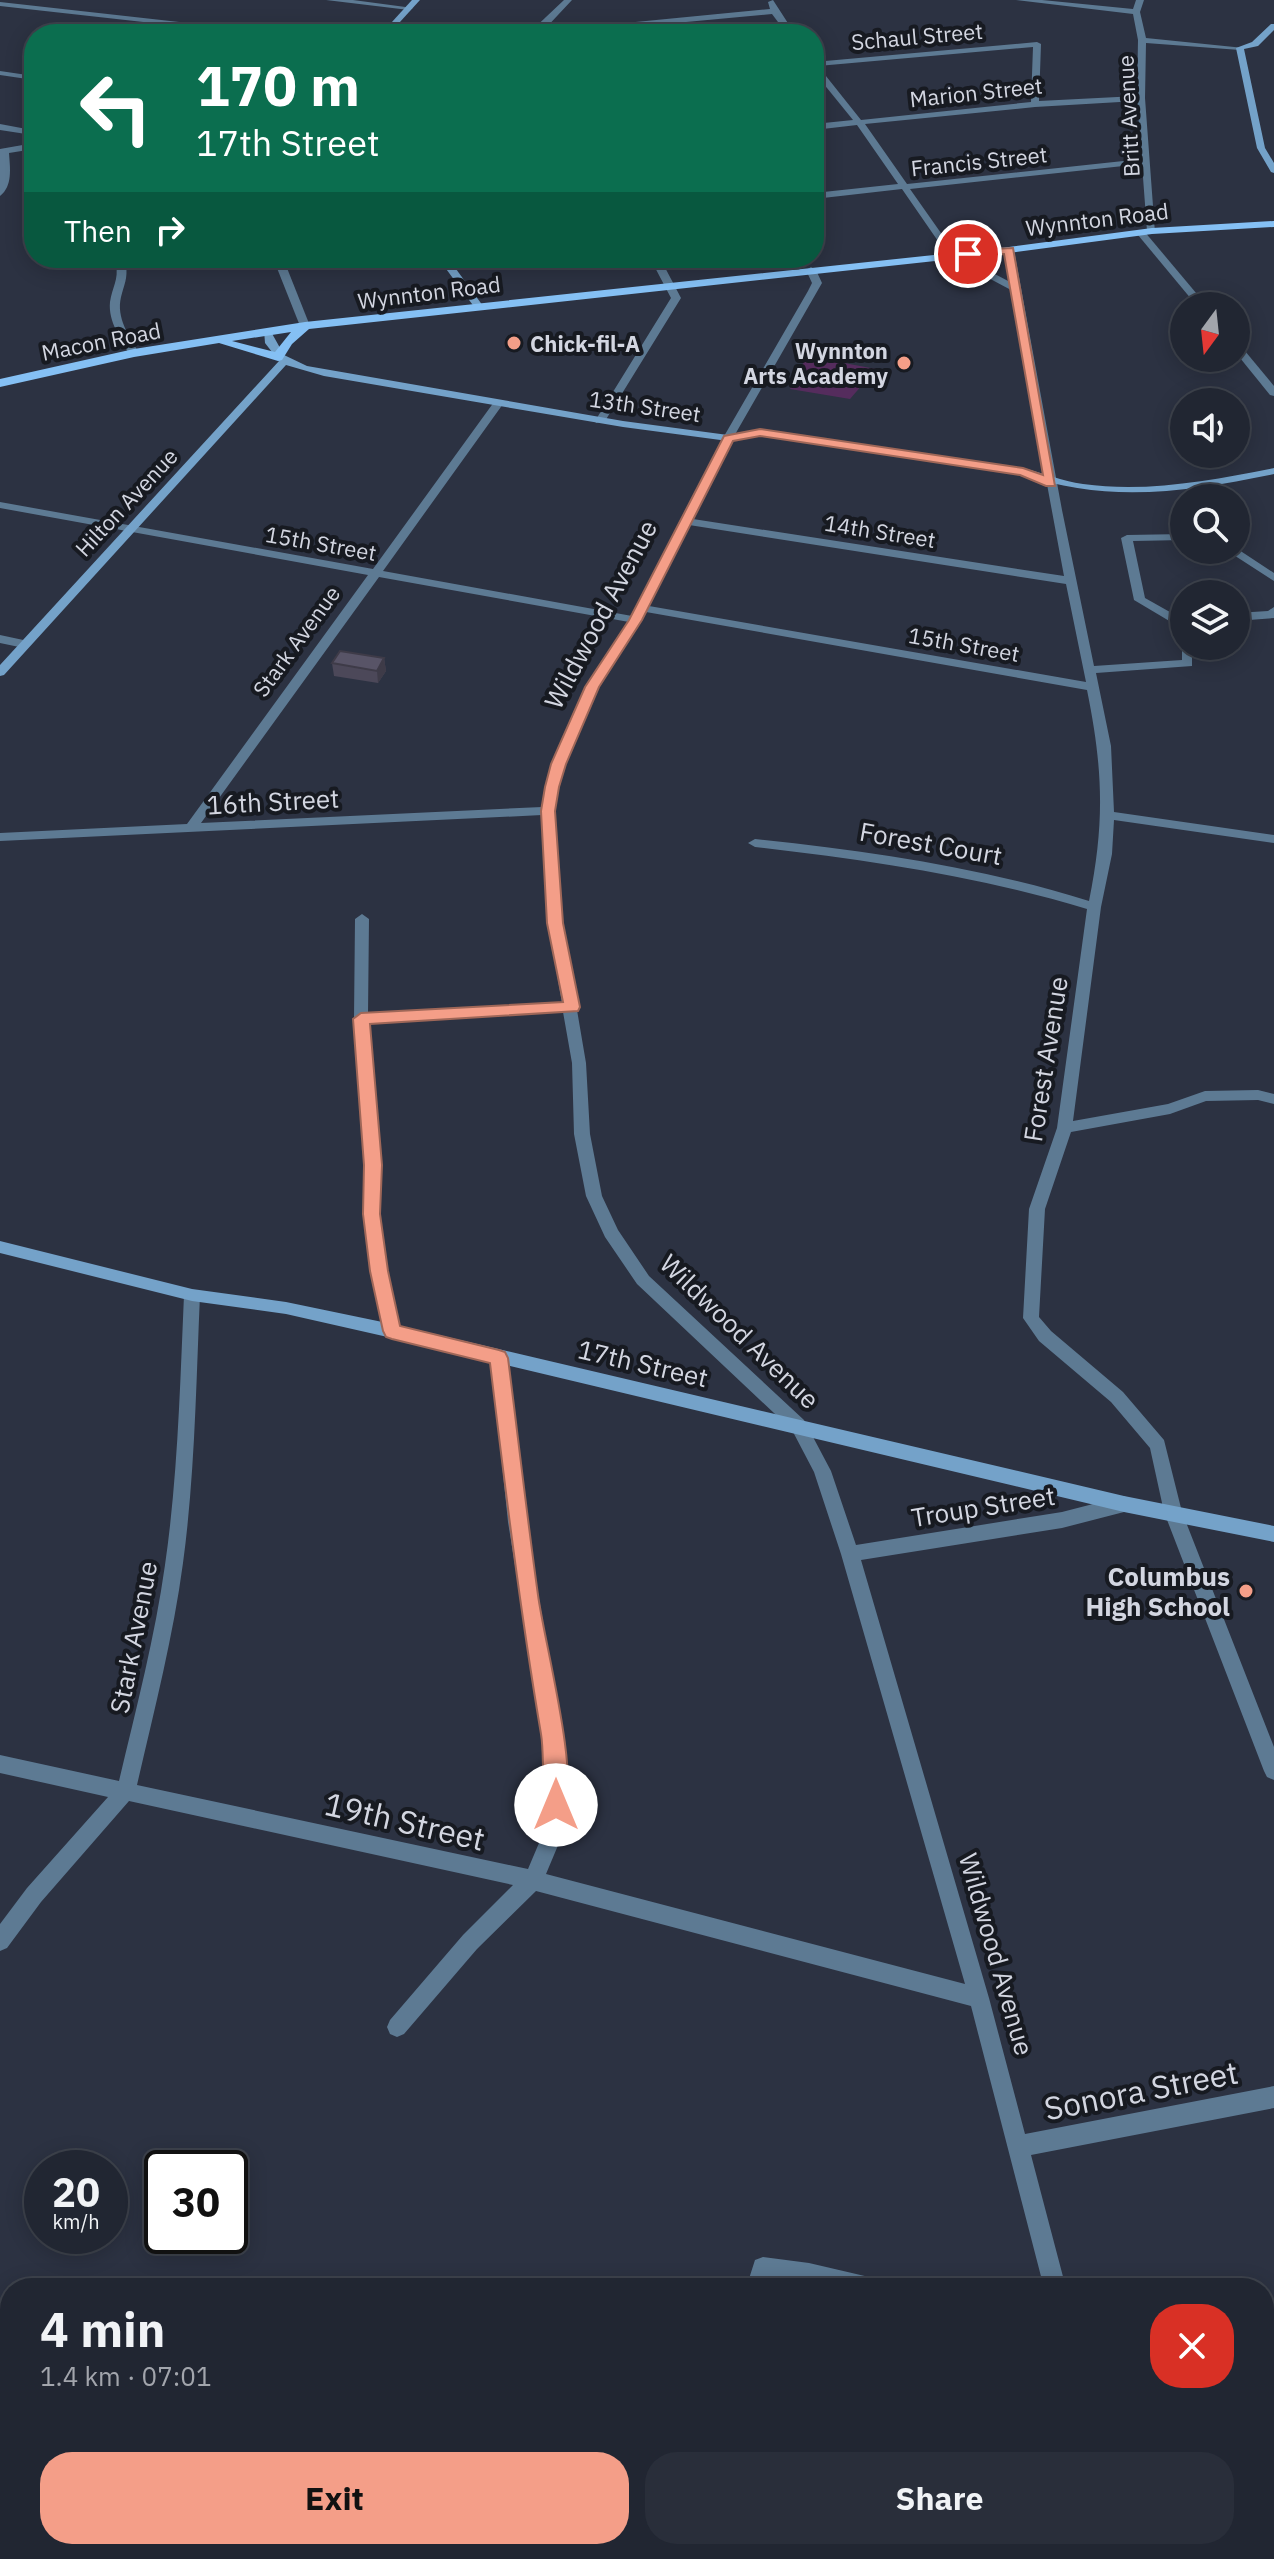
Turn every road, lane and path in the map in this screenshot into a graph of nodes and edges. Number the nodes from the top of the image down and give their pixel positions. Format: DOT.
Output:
graph roads {
  1 [pos="79,0"];
  2 [pos="330,0"];
  3 [pos="416,0"];
  4 [pos="568,0"];
  5 [pos="772,0"];
  6 [pos="1020,0"];
  7 [pos="1140,0"];
  8 [pos="0,4"];
  9 [pos="409,8"];
  10 [pos="67,11"];
  11 [pos="774,11"];
  12 [pos="1136,12"];
  13 [pos="180,24"];
  14 [pos="394,24"];
  15 [pos="544,24"];
  16 [pos="638,24"];
  17 [pos="784,24"];
  18 [pos="1274,26"];
  19 [pos="1142,40"];
  20 [pos="1240,48"];
  21 [pos="824,64"];
  22 [pos="0,73"];
  23 [pos="24,77"];
  24 [pos="824,78"];
  25 [pos="1141,98"];
  26 [pos="1035,104"];
  27 [pos="859,122"];
  28 [pos="824,126"];
  29 [pos="0,127"];
  30 [pos="24,131"];
  31 [pos="24,148"];
  32 [pos="2,152"];
  33 [pos="1147,161"];
  34 [pos="1274,170"];
  35 [pos="905,186"];
  36 [pos="0,193"];
  37 [pos="824,195"];
  38 [pos="1274,224"];
  39 [pos="1147,232"];
  40 [pos="1009,250"];
  41 [pos="952,255"];
  42 [pos="121,268"];
  43 [pos="282,268"];
  44 [pos="450,268"];
  45 [pos="660,268"];
  46 [pos="811,270"];
  47 [pos="669,285"];
  48 [pos="1014,288"];
  49 [pos="1192,292"];
  50 [pos="478,306"];
  51 [pos="305,326"];
  52 [pos="267,332"];
  53 [pos="210,341"];
  54 [pos="134,353"];
  55 [pos="281,359"];
  56 [pos="1250,364"];
  57 [pos="0,383"];
  58 [pos="1274,393"];
  59 [pos="498,404"];
  60 [pos="600,421"];
  61 [pos="728,438"];
  62 [pos="1274,471"];
  63 [pos="1051,483"];
  64 [pos="0,505"];
  65 [pos="684,521"];
  66 [pos="129,529"];
  67 [pos="1170,537"];
  68 [pos="1250,562"];
  69 [pos="374,573"];
  70 [pos="1274,578"];
  71 [pos="1071,581"];
  72 [pos="1274,610"];
  73 [pos="638,614"];
  74 [pos="1170,615"];
  75 [pos="1250,616"];
  76 [pos="0,639"];
  77 [pos="24,644"];
  78 [pos="1188,660"];
  79 [pos="1089,670"];
  80 [pos="0,672"];
  81 [pos="1092,687"];
  82 [pos="548,811"];
  83 [pos="1108,815"];
  84 [pos="190,829"];
  85 [pos="0,837"];
  86 [pos="1274,839"];
  87 [pos="755,843"];
  88 [pos="1094,907"];
  89 [pos="362,919"];
  90 [pos="572,1007"];
  91 [pos="361,1019"];
  92 [pos="1274,1099"];
  93 [pos="1065,1128"];
  94 [pos="0,1247"];
  95 [pos="192,1295"];
  96 [pos="392,1331"];
  97 [pos="499,1358"];
  98 [pos="798,1425"];
  99 [pos="1124,1504"];
  100 [pos="1173,1512"];
  101 [pos="1274,1534"];
  102 [pos="850,1554"];
  103 [pos="0,1764"];
  104 [pos="1274,1771"];
  105 [pos="126,1790"];
  106 [pos="533,1880"];
  107 [pos="0,1941"];
  108 [pos="979,1998"];
  109 [pos="397,2027"];
  110 [pos="1274,2097"];
  111 [pos="1020,2146"];
  112 [pos="760,2278"];
  113 [pos="827,2278"];
  114 [pos="1053,2278"];
  1 -- 10 [label="street"];
  2 -- 9 [label="street"];
  3 -- 9 [label="street"];
  4 -- 15 [label="street"];
  5 -- 11 [label="street"];
  6 -- 12 [label="street"];
  7 -- 12 [label="street"];
  8 -- 10 [label="street"];
  9 -- 14 [label="street"];
  10 -- 13 [label="street"];
  11 -- 16 [label="street"];
  11 -- 17 [label="street"];
  12 -- 19 [label="street, Britt Avenue"];
  18 -- 20 [label="street"];
  19 -- 20 [label="street"];
  19 -- 25 [label="street, Britt Avenue"];
  20 -- 34 [label="street"];
  21 -- 26 [label="street, Schaul Street"];
  22 -- 23 [label="street"];
  24 -- 27 [label="street"];
  25 -- 26 [label="street, Marion Street"];
  25 -- 33 [label="street, Britt Avenue"];
  26 -- 27 [label="street, Marion Street"];
  27 -- 28 [label="street, Marion Street"];
  27 -- 35 [label="street"];
  29 -- 30 [label="street"];
  31 -- 32 [label="street"];
  32 -- 36 [label="street"];
  33 -- 35 [label="street, Francis Street"];
  33 -- 39 [label="street, Britt Avenue"];
  35 -- 37 [label="street, Francis Street"];
  35 -- 41 [label="street"];
  38 -- 39 [label="main road, Wynnton Road"];
  39 -- 40 [label="main road, Wynnton Road"];
  39 -- 49 [label="street"];
  40 -- 41 [label="main road, Wynnton Road"];
  40 -- 48 [label="street, Forest Avenue"];
  41 -- 46 [label="main road, Wynnton Road"];
  41 -- 48 [label="street"];
  42 -- 54 [label="street"];
  43 -- 51 [label="street"];
  44 -- 50 [label="street"];
  45 -- 47 [label="street"];
  46 -- 47 [label="main road, Wynnton Road"];
  46 -- 61 [label="street, Wildwood Avenue"];
  47 -- 50 [label="main road, Wynnton Road"];
  47 -- 60 [label="street"];
  48 -- 63 [label="street, Forest Avenue"];
  50 -- 51 [label="main road, Wynnton Road"];
  51 -- 52 [label="main road, Wynnton Road"];
  51 -- 55 [label="main road"];
  52 -- 53 [label="main road, Wynnton Road"];
  52 -- 55 [label="street"];
  53 -- 54 [label="main road, Macon Road"];
  53 -- 55 [label="main road"];
  54 -- 57 [label="main road, Macon Road"];
  55 -- 59 [label="street, 13th Street"];
  55 -- 66 [label="street, Hilton Avenue"];
  56 -- 58 [label="street"];
  59 -- 60 [label="street, 13th Street"];
  59 -- 69 [label="street, Stark Avenue"];
  60 -- 61 [label="street, 13th Street"];
  61 -- 63 [label="street, 13th Street"];
  61 -- 65 [label="street, Wildwood Avenue"];
  62 -- 63 [label="street, 13th Street"];
  63 -- 71 [label="street, Forest Avenue"];
  64 -- 66 [label="street, 15th Street"];
  65 -- 71 [label="street, 14th Street"];
  65 -- 73 [label="street, Wildwood Avenue"];
  66 -- 69 [label="street, 15th Street"];
  66 -- 77 [label="street, Hilton Avenue"];
  67 -- 74 [label="street"];
  68 -- 70 [label="street"];
  69 -- 73 [label="street, 15th Street"];
  69 -- 84 [label="street, Stark Avenue"];
  71 -- 79 [label="street, Forest Avenue"];
  72 -- 75 [label="street"];
  73 -- 81 [label="street, 15th Street"];
  73 -- 82 [label="street, Wildwood Avenue"];
  76 -- 77 [label="street"];
  77 -- 80 [label="street, Hilton Avenue"];
  78 -- 79 [label="street"];
  79 -- 81 [label="street, Forest Avenue"];
  81 -- 83 [label="street, Forest Avenue"];
  82 -- 84 [label="street, 16th Street"];
  82 -- 90 [label="street, Wildwood Avenue"];
  83 -- 86 [label="street"];
  83 -- 88 [label="street, Forest Avenue"];
  84 -- 85 [label="street, 16th Street"];
  87 -- 88 [label="street, Forest Court"];
  88 -- 93 [label="street, Forest Avenue"];
  89 -- 91 [label="street"];
  90 -- 91 [label="street"];
  90 -- 98 [label="street, Wildwood Avenue"];
  91 -- 96 [label="street"];
  92 -- 93 [label="street"];
  93 -- 100 [label="street, Forest Avenue"];
  94 -- 95 [label="street, 17th Street"];
  95 -- 96 [label="street, 17th Street"];
  95 -- 105 [label="street, Stark Avenue"];
  96 -- 97 [label="street, 17th Street"];
  97 -- 98 [label="street, 17th Street"];
  97 -- 106 [label="street"];
  98 -- 99 [label="street, 17th Street"];
  98 -- 102 [label="street, Wildwood Avenue"];
  99 -- 100 [label="street, 17th Street"];
  99 -- 102 [label="street, Troup Street"];
  100 -- 101 [label="street, 17th Street"];
  100 -- 104 [label="street, Forest Avenue"];
  102 -- 108 [label="street, Wildwood Avenue"];
  103 -- 105 [label="street, 19th Street"];
  105 -- 106 [label="street, 19th Street"];
  105 -- 107 [label="street, Stark Avenue"];
  106 -- 108 [label="street, 19th Street"];
  106 -- 109 [label="street"];
  108 -- 111 [label="street, Wildwood Avenue"];
  110 -- 111 [label="street, Sonora Street"];
  111 -- 114 [label="street, Wildwood Avenue"];
  112 -- 113 [label="street"];
}
